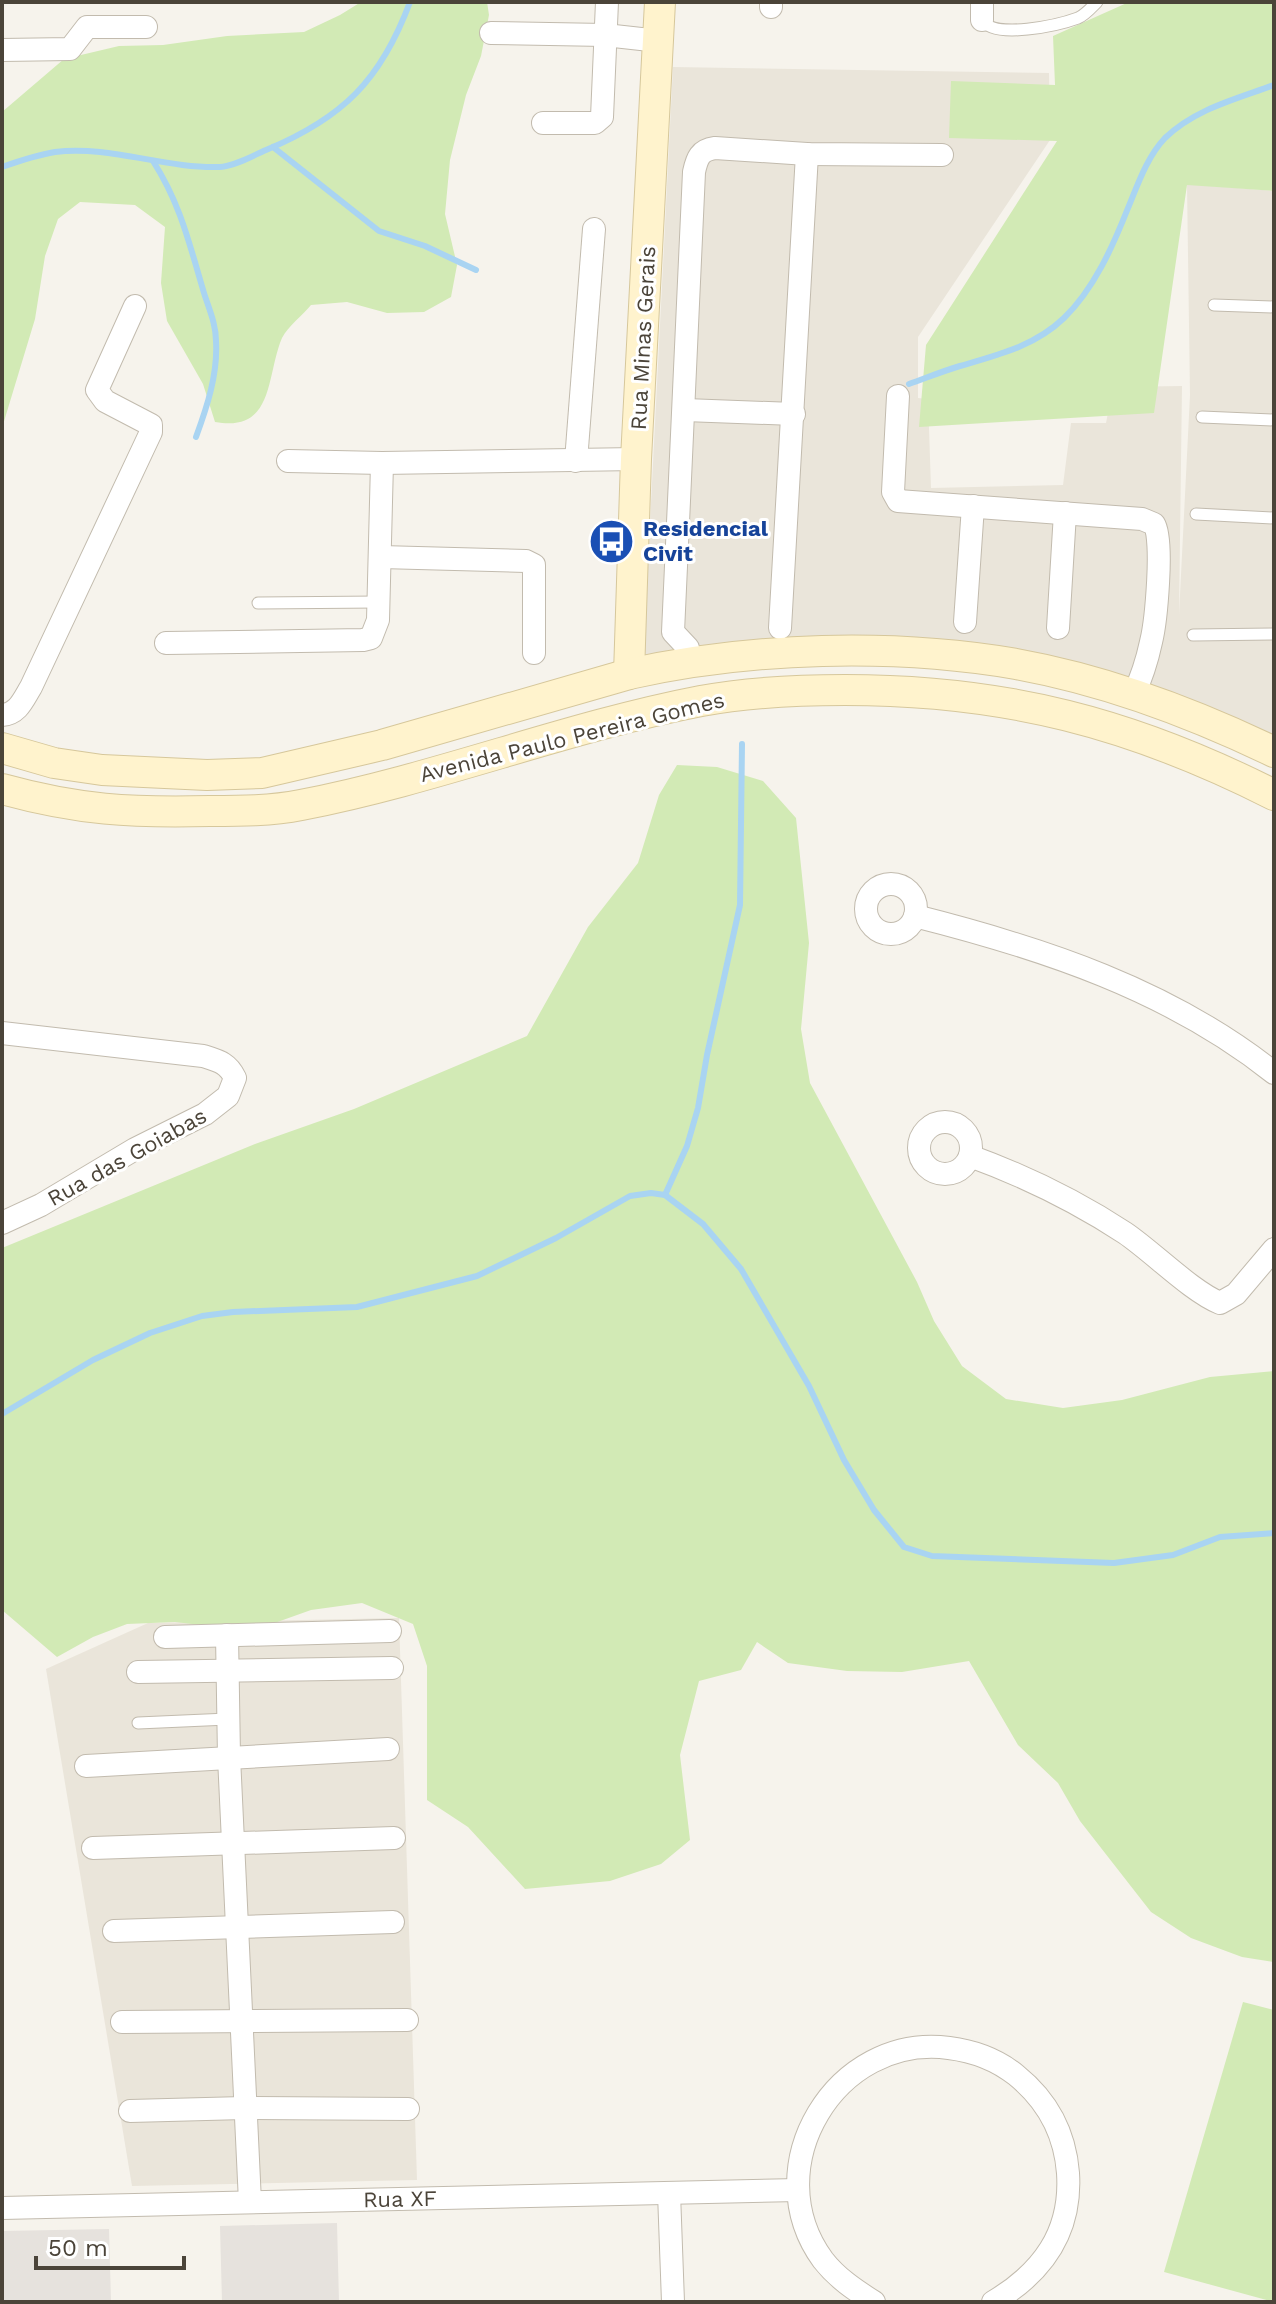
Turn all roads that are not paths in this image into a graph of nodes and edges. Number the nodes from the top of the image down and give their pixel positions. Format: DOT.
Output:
graph roads {
  1 [pos="607,2"];
  2 [pos="660,2"];
  3 [pos="1097,2"];
  4 [pos="982,11"];
  5 [pos="146,27"];
  6 [pos="491,33"];
  7 [pos="605,35"];
  8 [pos="659,41"];
  9 [pos="2,50"];
  10 [pos="543,123"];
  11 [pos="807,154"];
  12 [pos="942,155"];
  13 [pos="594,229"];
  14 [pos="1214,305"];
  15 [pos="135,306"];
  16 [pos="1274,307"];
  17 [pos="898,396"];
  18 [pos="685,410"];
  19 [pos="794,414"];
  20 [pos="1202,417"];
  21 [pos="1274,420"];
  22 [pos="636,459"];
  23 [pos="288,461"];
  24 [pos="576,461"];
  25 [pos="382,463"];
  26 [pos="973,506"];
  27 [pos="1065,513"];
  28 [pos="1196,514"];
  29 [pos="1274,518"];
  30 [pos="381,557"];
  31 [pos="379,602"];
  32 [pos="258,603"];
  33 [pos="965,622"];
  34 [pos="780,628"];
  35 [pos="1058,628"];
  36 [pos="1274,634"];
  37 [pos="1193,635"];
  38 [pos="166,643"];
  39 [pos="534,653"];
  40 [pos="690,662"];
  41 [pos="629,674"];
  42 [pos="1133,696"];
  43 [pos="2,715"];
  44 [pos="2,748"];
  45 [pos="1274,752"];
  46 [pos="2,789"];
  47 [pos="1274,795"];
  48 [pos="915,916"];
  49 [pos="2,1033"];
  50 [pos="1274,1073"];
  51 [pos="970,1156"];
  52 [pos="2,1223"];
  53 [pos="1274,1249"];
  54 [pos="390,1631"];
  55 [pos="227,1635"];
  56 [pos="165,1637"];
  57 [pos="392,1668"];
  58 [pos="227,1669"];
  59 [pos="138,1672"];
  60 [pos="228,1719"];
  61 [pos="138,1723"];
  62 [pos="388,1749"];
  63 [pos="229,1757"];
  64 [pos="86,1766"];
  65 [pos="394,1838"];
  66 [pos="233,1843"];
  67 [pos="93,1848"];
  68 [pos="393,1922"];
  69 [pos="236,1929"];
  70 [pos="114,1931"];
  71 [pos="240,2020"];
  72 [pos="407,2020"];
  73 [pos="122,2022"];
  74 [pos="244,2108"];
  75 [pos="408,2109"];
  76 [pos="130,2111"];
  77 [pos="798,2190"];
  78 [pos="669,2193"];
  79 [pos="250,2202"];
  80 [pos="2,2208"];
  81 [pos="673,2302"];
  82 [pos="874,2302"];
  83 [pos="993,2302"];
  1 -- 7 [label="street"];
  2 -- 8 [label="main road, Rua Minas Gerais"];
  3 -- 4 [label="lane"];
  5 -- 9 [label="street"];
  6 -- 7 [label="street"];
  7 -- 8 [label="street"];
  7 -- 10 [label="street"];
  8 -- 22 [label="main road, Rua Minas Gerais"];
  11 -- 12 [label="street"];
  11 -- 18 [label="street"];
  11 -- 19 [label="street"];
  13 -- 24 [label="street"];
  14 -- 16 [label="lane"];
  15 -- 43 [label="street"];
  17 -- 26 [label="street"];
  18 -- 19 [label="street"];
  18 -- 40 [label="street"];
  19 -- 34 [label="street"];
  20 -- 21 [label="lane"];
  22 -- 24 [label="street"];
  22 -- 41 [label="main road, Rua Minas Gerais"];
  23 -- 25 [label="street"];
  24 -- 25 [label="street"];
  25 -- 30 [label="street"];
  26 -- 27 [label="street"];
  26 -- 33 [label="street"];
  27 -- 35 [label="street"];
  27 -- 42 [label="street"];
  28 -- 29 [label="lane"];
  30 -- 31 [label="street"];
  30 -- 39 [label="street"];
  31 -- 32 [label="lane"];
  31 -- 38 [label="street"];
  36 -- 37 [label="lane"];
  40 -- 41 [label="main road, Avenida Paulo Pereira Gomes"];
  40 -- 42 [label="main road, Avenida Paulo Pereira Gomes"];
  41 -- 44 [label="main road, Avenida Paulo Pereira Gomes"];
  42 -- 45 [label="main road, Avenida Paulo Pereira Gomes"];
  46 -- 47 [label="main road, Avenida Paulo Pereira Gomes"];
  48 -- 50 [label="street"];
  49 -- 52 [label="street, Rua das Goiabas"];
  51 -- 53 [label="street"];
  54 -- 55 [label="street"];
  55 -- 56 [label="street"];
  55 -- 58 [label="street"];
  57 -- 58 [label="street"];
  58 -- 59 [label="street"];
  58 -- 60 [label="street"];
  60 -- 61 [label="lane"];
  60 -- 63 [label="street"];
  62 -- 63 [label="street"];
  63 -- 64 [label="street"];
  63 -- 66 [label="street"];
  65 -- 66 [label="street"];
  66 -- 67 [label="street"];
  66 -- 69 [label="street"];
  68 -- 69 [label="street"];
  69 -- 70 [label="street"];
  69 -- 71 [label="street"];
  71 -- 72 [label="street"];
  71 -- 73 [label="street"];
  71 -- 74 [label="street"];
  74 -- 75 [label="street"];
  74 -- 76 [label="street"];
  74 -- 79 [label="street"];
  77 -- 78 [label="street, Rua XF"];
  77 -- 82 [label="street"];
  77 -- 83 [label="street"];
  78 -- 79 [label="street, Rua XF"];
  78 -- 81 [label="street"];
  79 -- 80 [label="street, Rua XF"];
}
